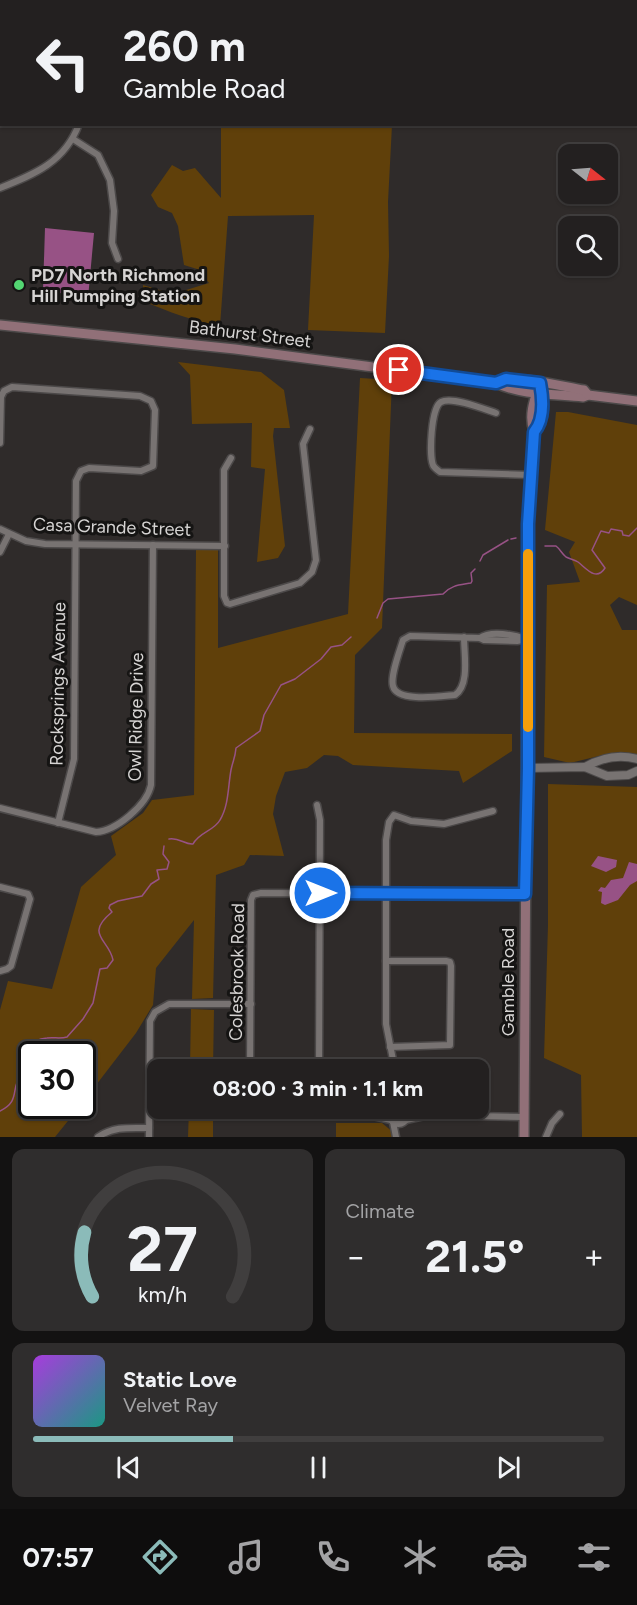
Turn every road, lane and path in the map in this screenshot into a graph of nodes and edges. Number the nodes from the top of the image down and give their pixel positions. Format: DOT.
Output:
graph roads {
  1 [pos="78,126"];
  2 [pos="73,139"];
  3 [pos="0,188"];
  4 [pos="118,259"];
  5 [pos="0,325"];
  6 [pos="540,389"];
  7 [pos="637,401"];
  8 [pos="496,413"];
  9 [pos="310,429"];
  10 [pos="0,443"];
  11 [pos="231,458"];
  12 [pos="530,475"];
  13 [pos="0,529"];
  14 [pos="9,534"];
  15 [pos="75,544"];
  16 [pos="153,545"];
  17 [pos="225,546"];
  18 [pos="0,552"];
  19 [pos="464,638"];
  20 [pos="527,639"];
  21 [pos="637,759"];
  22 [pos="585,767"];
  23 [pos="528,768"];
  24 [pos="637,771"];
  25 [pos="317,805"];
  26 [pos="0,808"];
  27 [pos="493,811"];
  28 [pos="58,823"];
  29 [pos="0,887"];
  30 [pos="320,893"];
  31 [pos="386,893"];
  32 [pos="525,894"];
  33 [pos="386,961"];
  34 [pos="0,971"];
  35 [pos="250,1004"];
  36 [pos="390,1047"];
  37 [pos="250,1059"];
  38 [pos="320,1059"];
  39 [pos="393,1059"];
  40 [pos="560,1114"];
  41 [pos="489,1116"];
  42 [pos="524,1117"];
  43 [pos="385,1119"];
  44 [pos="413,1119"];
  45 [pos="392,1121"];
  46 [pos="405,1121"];
  47 [pos="149,1128"];
  48 [pos="98,1137"];
  49 [pos="149,1137"];
  50 [pos="398,1137"];
  51 [pos="524,1137"];
  52 [pos="546,1137"];
  1 -- 2 [label="street"];
  2 -- 3 [label="street"];
  2 -- 4 [label="street"];
  5 -- 6 [label="main road, Bathurst Street"];
  6 -- 7 [label="main road, Bathurst Street"];
  6 -- 12 [label="main road, Gamble Road"];
  8 -- 12 [label="street"];
  9 -- 17 [label="street"];
  10 -- 15 [label="street, Rocksprings Avenue"];
  11 -- 17 [label="street"];
  12 -- 20 [label="main road, Gamble Road"];
  13 -- 14 [label="street, Casa Grande Street"];
  14 -- 15 [label="street, Casa Grande Street"];
  14 -- 18 [label="street"];
  15 -- 16 [label="street, Casa Grande Street"];
  15 -- 28 [label="street, Rocksprings Avenue"];
  16 -- 17 [label="street, Casa Grande Street"];
  16 -- 28 [label="street, Owl Ridge Drive"];
  19 -- 19 [label="street"];
  19 -- 20 [label="street"];
  20 -- 23 [label="main road, Gamble Road"];
  21 -- 22 [label="street"];
  22 -- 23 [label="street"];
  22 -- 24 [label="street"];
  23 -- 32 [label="main road, Gamble Road"];
  25 -- 30 [label="street"];
  26 -- 28 [label="street, Owl Ridge Drive"];
  27 -- 31 [label="street"];
  29 -- 34 [label="street"];
  30 -- 31 [label="street, Colesbrook Road"];
  30 -- 35 [label="street, Colesbrook Road"];
  30 -- 38 [label="street"];
  31 -- 32 [label="street, Colesbrook Road"];
  31 -- 33 [label="street"];
  32 -- 42 [label="main road, Gamble Road"];
  33 -- 36 [label="street"];
  33 -- 36 [label="street"];
  35 -- 37 [label="street, Colesbrook Road"];
  35 -- 47 [label="street"];
  36 -- 39 [label="street"];
  40 -- 52 [label="street"];
  41 -- 42 [label="street"];
  42 -- 51 [label="main road, Gamble Road"];
  43 -- 45 [label="street"];
  44 -- 46 [label="street"];
  45 -- 46 [label="street"];
  45 -- 50 [label="street"];
  46 -- 50 [label="street"];
  47 -- 48 [label="street"];
  47 -- 49 [label="street"];
}
